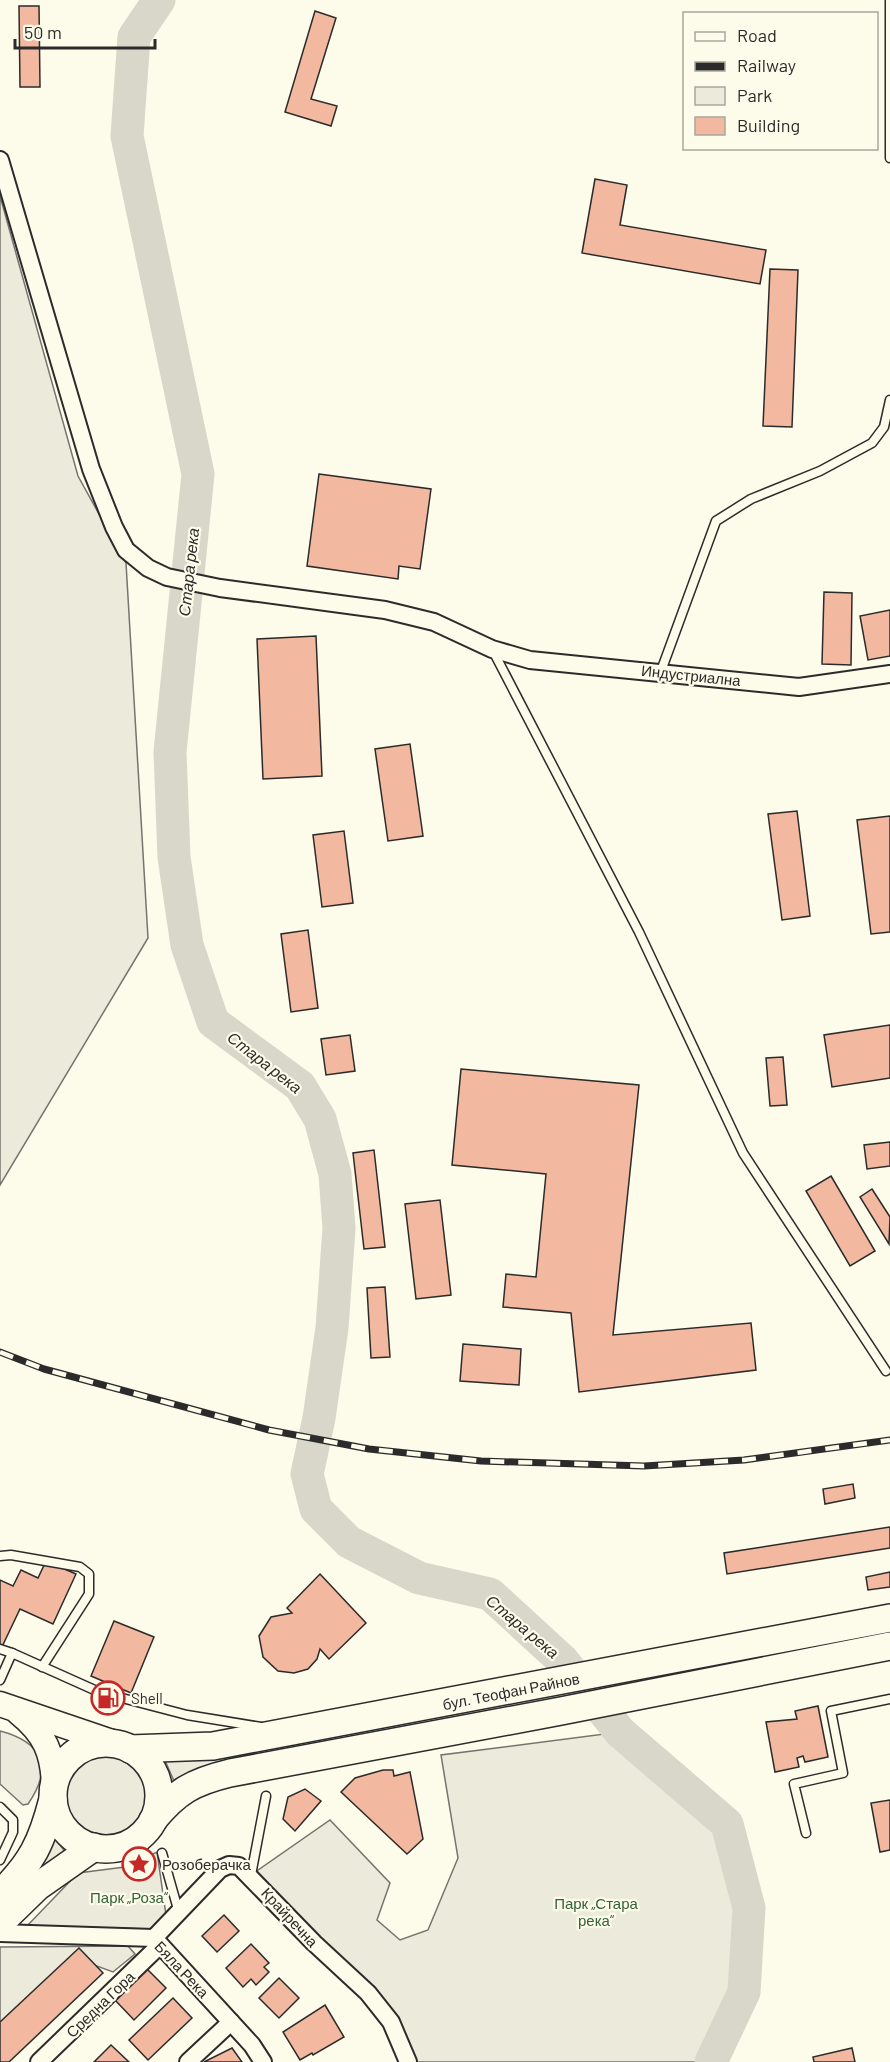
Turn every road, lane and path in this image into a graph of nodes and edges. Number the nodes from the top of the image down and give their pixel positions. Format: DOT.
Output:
graph roads {
  1 [pos="890,0"];
  2 [pos="890,158"];
  3 [pos="0,160"];
  4 [pos="890,400"];
  5 [pos="492,648"];
  6 [pos="661,671"];
  7 [pos="890,674"];
  8 [pos="886,1371"];
  9 [pos="0,1556"];
  10 [pos="890,1618"];
  11 [pos="890,1646"];
  12 [pos="0,1648"];
  13 [pos="12,1653"];
  14 [pos="42,1666"];
  15 [pos="0,1680"];
  16 [pos="890,1699"];
  17 [pos="6,1706"];
  18 [pos="294,1732"];
  19 [pos="124,1746"];
  20 [pos="53,1792"];
  21 [pos="266,1796"];
  22 [pos="0,1807"];
  23 [pos="153,1820"];
  24 [pos="806,1833"];
  25 [pos="94,1847"];
  26 [pos="162,1853"];
  27 [pos="0,1860"];
  28 [pos="251,1875"];
  29 [pos="0,1894"];
  30 [pos="179,1913"];
  31 [pos="0,1923"];
  32 [pos="0,1933"];
  33 [pos="157,1942"];
  34 [pos="231,2022"];
  35 [pos="39,2062"];
  36 [pos="188,2062"];
  37 [pos="262,2062"];
  38 [pos="408,2062"];
  1 -- 2 [label="lane"];
  3 -- 5 [label="street, Индустриална"];
  4 -- 6 [label="lane"];
  5 -- 6 [label="street, Индустриална"];
  5 -- 8 [label="lane"];
  6 -- 7 [label="street, Индустриална"];
  9 -- 14 [label="lane"];
  10 -- 18 [label="main road, бул. Теофан Райнов"];
  11 -- 23 [label="main road, бул. Теофан Райнов"];
  12 -- 13 [label="lane"];
  13 -- 14 [label="lane"];
  13 -- 15 [label="lane"];
  14 -- 18 [label="lane"];
  16 -- 24 [label="lane"];
  17 -- 19 [label="main road"];
  17 -- 20 [label="main road"];
  18 -- 19 [label="main road, бул. Теофан Райнов"];
  19 -- 20 [label="main road"];
  19 -- 23 [label="main road"];
  20 -- 25 [label="main road"];
  20 -- 29 [label="main road"];
  21 -- 28 [label="lane"];
  22 -- 27 [label="lane"];
  23 -- 25 [label="main road"];
  25 -- 31 [label="main road"];
  26 -- 30 [label="lane"];
  28 -- 30 [label="street, Крайречна"];
  28 -- 38 [label="street, Крайречна"];
  30 -- 33 [label="street, Крайречна"];
  32 -- 33 [label="street, Бяла Река"];
  33 -- 34 [label="street, Бяла Река"];
  33 -- 35 [label="street, Средна Гора"];
  34 -- 36 [label="street"];
  34 -- 37 [label="street, Бяла Река"];
}
